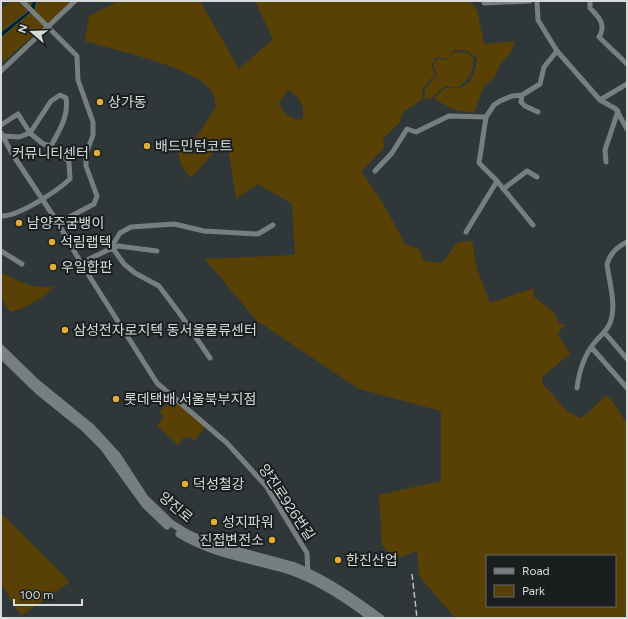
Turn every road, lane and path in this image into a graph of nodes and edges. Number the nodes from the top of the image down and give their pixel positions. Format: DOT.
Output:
graph roads {
  1 [pos="22,1"];
  2 [pos="75,1"];
  3 [pos="530,1"];
  4 [pos="537,1"];
  5 [pos="590,1"];
  6 [pos="484,3"];
  7 [pos="47,26"];
  8 [pos="557,51"];
  9 [pos="627,64"];
  10 [pos="1,70"];
  11 [pos="627,84"];
  12 [pos="522,95"];
  13 [pos="600,100"];
  14 [pos="538,112"];
  15 [pos="618,112"];
  16 [pos="486,117"];
  17 [pos="1,125"];
  18 [pos="627,129"];
  19 [pos="30,133"];
  20 [pos="2,134"];
  21 [pos="51,146"];
  22 [pos="606,162"];
  23 [pos="375,171"];
  24 [pos="537,177"];
  25 [pos="497,181"];
  26 [pos="503,189"];
  27 [pos="43,199"];
  28 [pos="1,216"];
  29 [pos="58,223"];
  30 [pos="273,224"];
  31 [pos="533,225"];
  32 [pos="466,232"];
  33 [pos="627,242"];
  34 [pos="110,249"];
  35 [pos="1,251"];
  36 [pos="157,251"];
  37 [pos="81,263"];
  38 [pos="22,264"];
  39 [pos="605,333"];
  40 [pos="1,348"];
  41 [pos="592,348"];
  42 [pos="1,355"];
  43 [pos="210,358"];
  44 [pos="627,359"];
  45 [pos="577,388"];
  46 [pos="627,388"];
  47 [pos="309,571"];
  48 [pos="307,579"];
  49 [pos="371,618"];
  50 [pos="381,618"];
  1 -- 7 [label="street"];
  2 -- 7 [label="street"];
  3 -- 6 [label="street"];
  4 -- 8 [label="street"];
  5 -- 9 [label="street"];
  7 -- 10 [label="street"];
  7 -- 29 [label="street"];
  8 -- 12 [label="street"];
  8 -- 13 [label="street"];
  11 -- 13 [label="street"];
  12 -- 14 [label="street"];
  12 -- 16 [label="street"];
  13 -- 15 [label="street"];
  15 -- 18 [label="street"];
  15 -- 22 [label="street"];
  16 -- 23 [label="street"];
  16 -- 25 [label="street"];
  17 -- 19 [label="street"];
  19 -- 20 [label="street, 양진로926번길"];
  19 -- 21 [label="street"];
  19 -- 21 [label="street"];
  20 -- 27 [label="street, 양진로926번길"];
  21 -- 27 [label="street"];
  24 -- 26 [label="street"];
  25 -- 26 [label="street"];
  25 -- 32 [label="street"];
  26 -- 31 [label="street"];
  27 -- 28 [label="street"];
  27 -- 29 [label="street, 양진로926번길"];
  29 -- 37 [label="street, 양진로926번길"];
  30 -- 34 [label="street"];
  33 -- 39 [label="street"];
  34 -- 36 [label="street"];
  34 -- 37 [label="street"];
  34 -- 43 [label="street"];
  35 -- 38 [label="street"];
  37 -- 47 [label="street, 양진로926번길"];
  39 -- 41 [label="street"];
  39 -- 44 [label="street"];
  40 -- 47 [label="main road, 양진로"];
  41 -- 45 [label="street"];
  41 -- 46 [label="street"];
  42 -- 48 [label="main road, 양진로"];
  47 -- 48 [label="street, 양진로926번길"];
  47 -- 50 [label="main road, 양진로"];
  48 -- 49 [label="main road, 양진로"];
}
